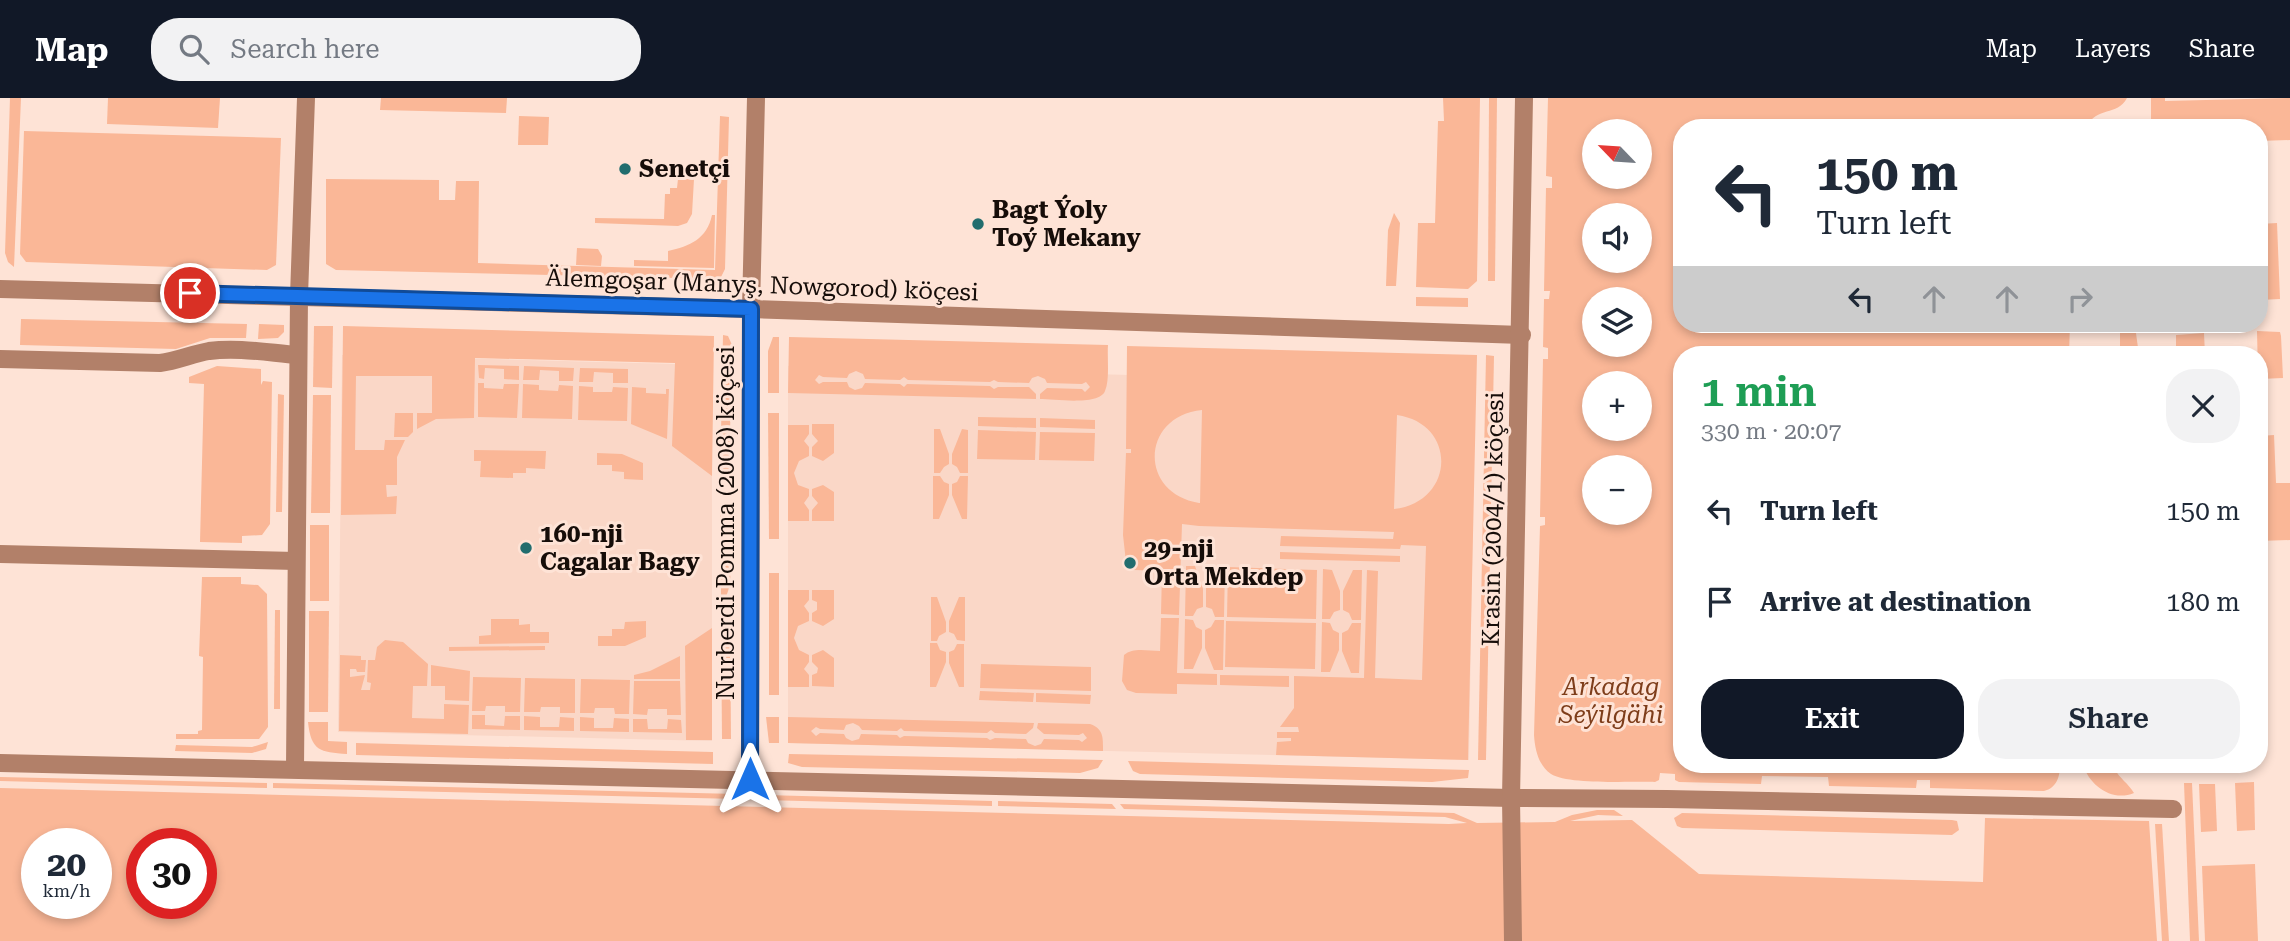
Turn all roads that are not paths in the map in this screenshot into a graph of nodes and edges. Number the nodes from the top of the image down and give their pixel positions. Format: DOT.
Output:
graph roads {
  1 [pos="306,98"];
  2 [pos="756,98"];
  3 [pos="1524,98"];
  4 [pos="0,289"];
  5 [pos="299,296"];
  6 [pos="751,309"];
  7 [pos="1521,335"];
  8 [pos="298,355"];
  9 [pos="0,359"];
  10 [pos="0,554"];
  11 [pos="296,561"];
  12 [pos="0,763"];
  13 [pos="295,768"];
  14 [pos="750,779"];
  15 [pos="1511,798"];
  16 [pos="2173,809"];
  17 [pos="1513,941"];
  1 -- 5 [label="street"];
  2 -- 6 [label="street, Nurberdi Pomma (2008) köçesi"];
  3 -- 7 [label="street, Krasin (2004/1) köçesi"];
  4 -- 5 [label="street, Älemgoşar (Manyş, Nowgorod) köçesi"];
  5 -- 6 [label="street, Älemgoşar (Manyş, Nowgorod) köçesi"];
  5 -- 8 [label="street"];
  6 -- 7 [label="street, Älemgoşar (Manyş, Nowgorod) köçesi"];
  6 -- 14 [label="street, Nurberdi Pomma (2008) köçesi"];
  7 -- 15 [label="street, Krasin (2004/1) köçesi"];
  8 -- 9 [label="street"];
  8 -- 11 [label="street"];
  10 -- 11 [label="street"];
  11 -- 13 [label="street"];
  12 -- 13 [label="street"];
  13 -- 14 [label="street"];
  14 -- 15 [label="street"];
  15 -- 16 [label="street"];
  15 -- 17 [label="street, Krasin (2004/1) köçesi"];
}
